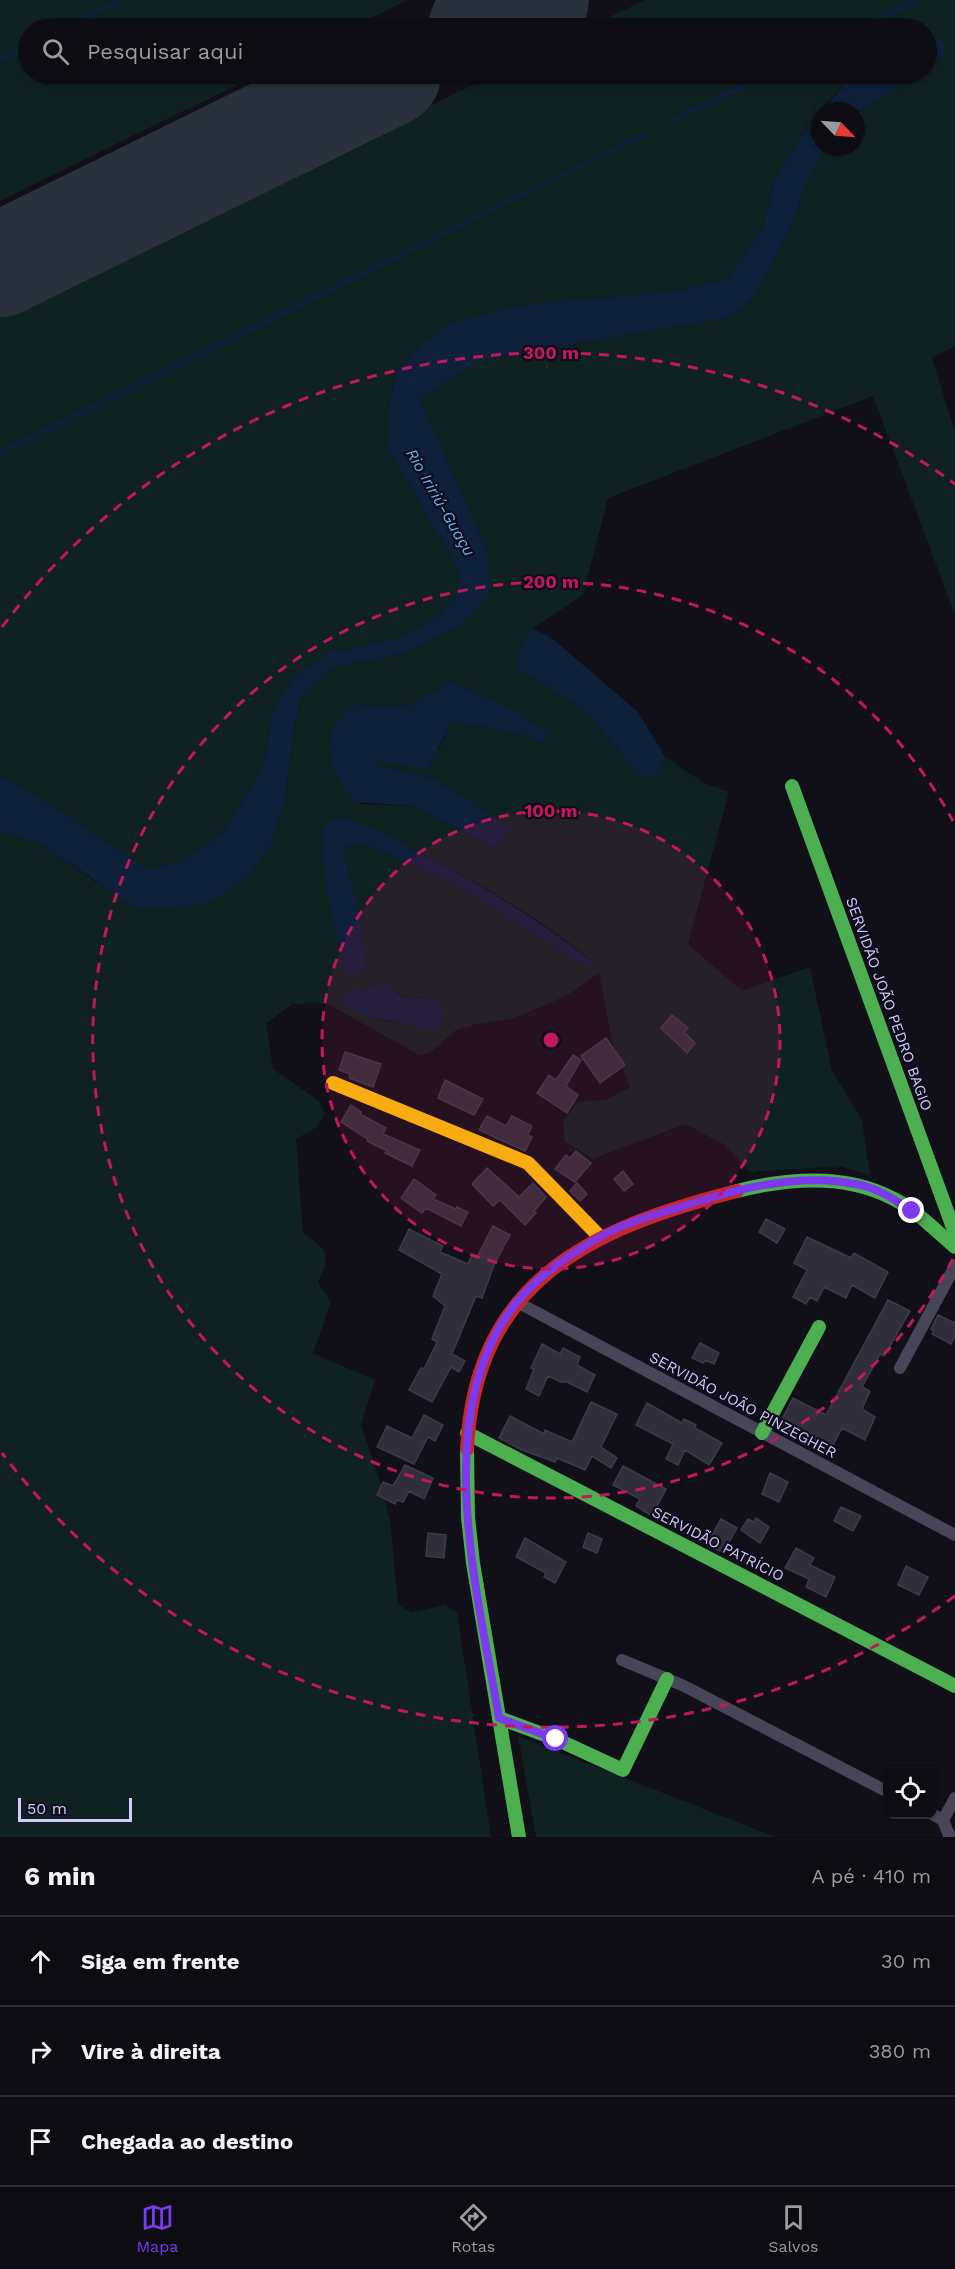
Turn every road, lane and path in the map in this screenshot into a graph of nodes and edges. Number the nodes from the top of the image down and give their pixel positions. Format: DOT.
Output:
graph roads {
  1 [pos="792,786"];
  2 [pos="333,1083"];
  3 [pos="955,1233"];
  4 [pos="600,1237"];
  5 [pos="955,1247"];
  6 [pos="955,1266"];
  7 [pos="517,1302"];
  8 [pos="819,1327"];
  9 [pos="900,1368"];
  10 [pos="762,1432"];
  11 [pos="467,1433"];
  12 [pos="955,1535"];
  13 [pos="622,1660"];
  14 [pos="667,1679"];
  15 [pos="955,1686"];
  16 [pos="499,1718"];
  17 [pos="883,1789"];
  18 [pos="955,1798"];
  19 [pos="937,1817"];
  20 [pos="519,1837"];
  21 [pos="952,1837"];
  1 -- 3 [label="street, SERVIDÃO JOÃO PEDRO BAGIO"];
  2 -- 4 [label="street"];
  4 -- 5 [label="street"];
  4 -- 7 [label="street"];
  6 -- 9 [label="street"];
  7 -- 10 [label="street, SERVIDÃO JOÃO PINZEGHER"];
  7 -- 11 [label="street"];
  8 -- 10 [label="street"];
  10 -- 12 [label="street, SERVIDÃO JOÃO PINZEGHER"];
  11 -- 15 [label="street, SERVIDÃO PATRÍCIO"];
  11 -- 16 [label="street"];
  13 -- 14 [label="street"];
  14 -- 16 [label="street"];
  14 -- 17 [label="street"];
  16 -- 20 [label="street"];
  18 -- 19 [label="street"];
  19 -- 21 [label="street"];
}
